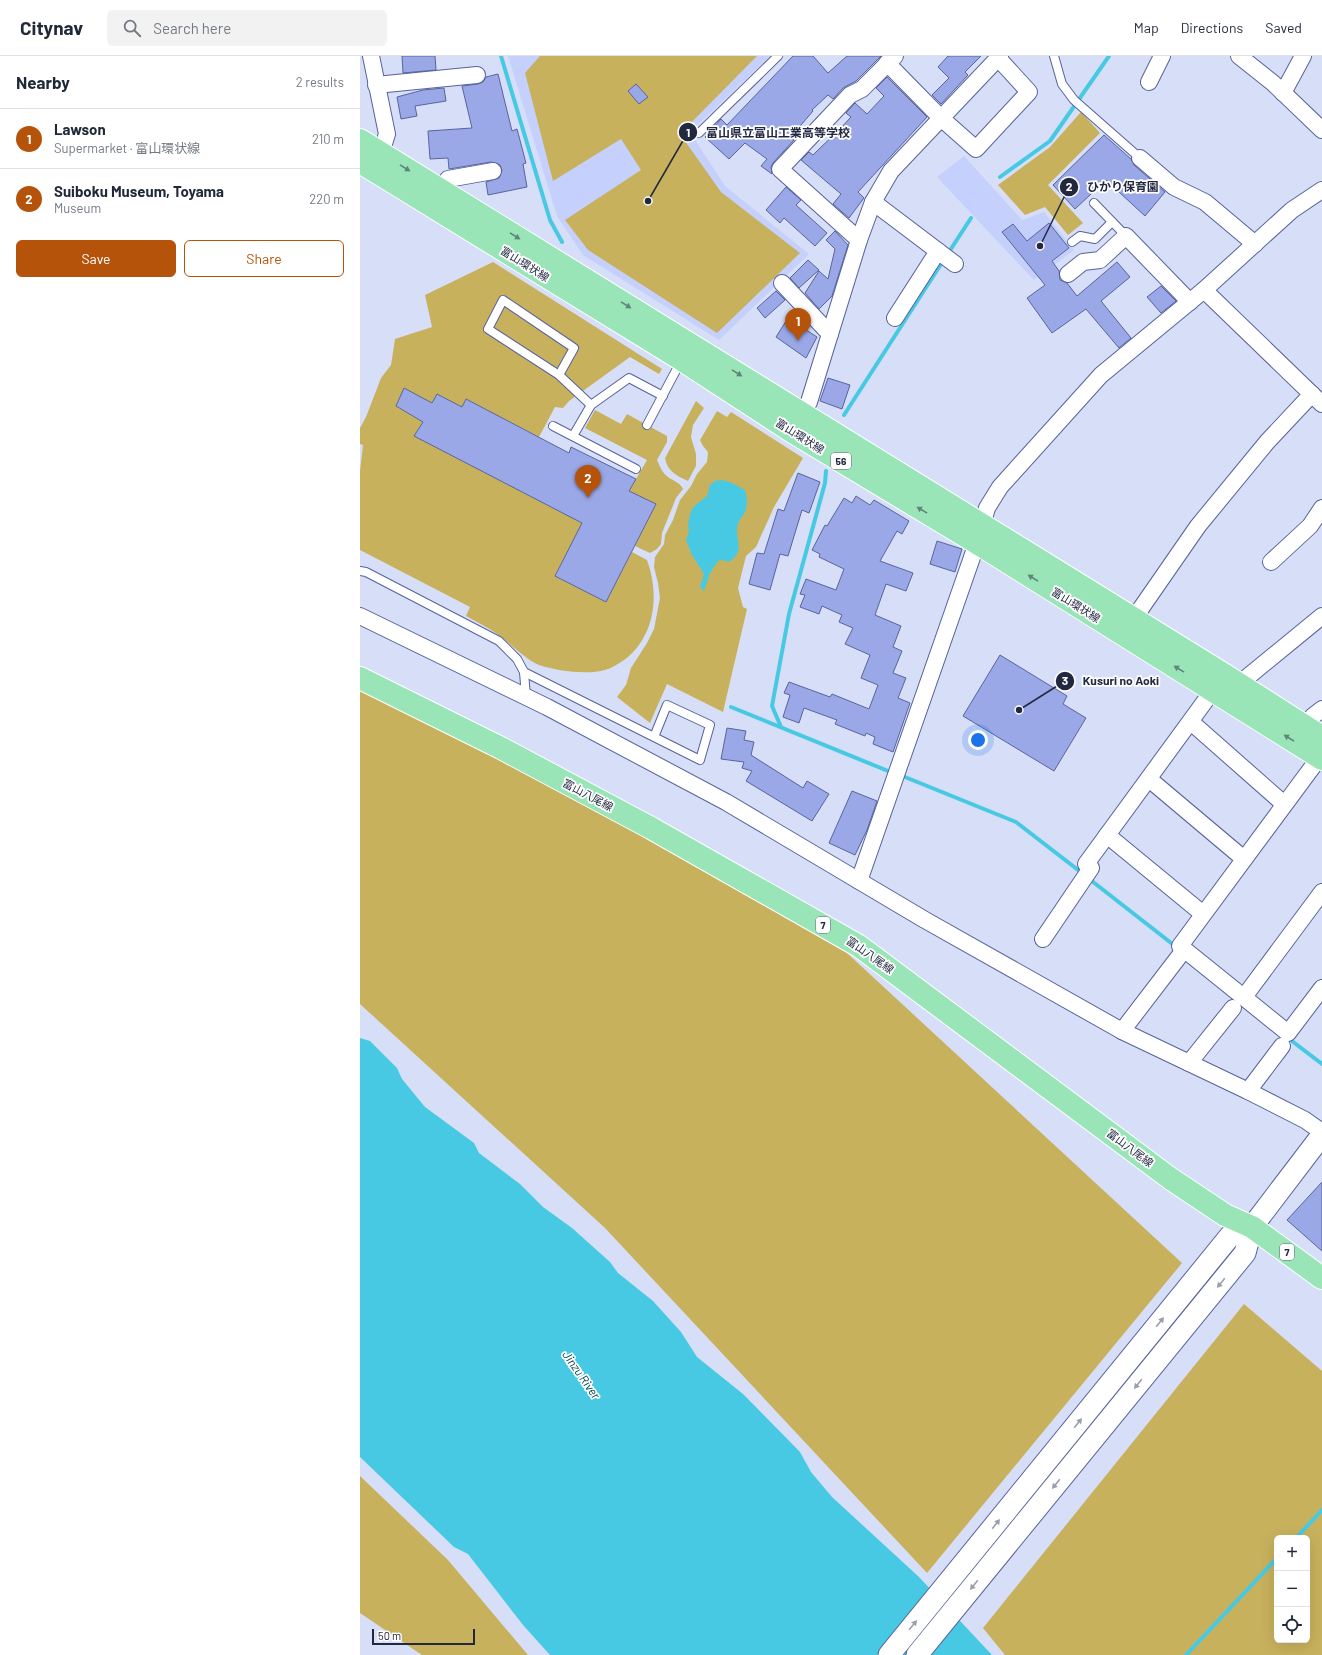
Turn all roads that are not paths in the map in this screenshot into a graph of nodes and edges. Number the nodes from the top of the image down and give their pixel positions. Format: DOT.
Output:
graph roads {
  1 [pos="370,56"];
  2 [pos="778,56"];
  3 [pos="1054,56"];
  4 [pos="1162,56"];
  5 [pos="1303,56"];
  6 [pos="999,57"];
  7 [pos="1243,57"];
  8 [pos="891,60"];
  9 [pos="477,75"];
  10 [pos="1149,82"];
  11 [pos="376,85"];
  12 [pos="1284,93"];
  13 [pos="941,118"];
  14 [pos="1322,130"];
  15 [pos="699,133"];
  16 [pos="360,140"];
  17 [pos="1140,158"];
  18 [pos="370,161"];
  19 [pos="493,170"];
  20 [pos="440,189"];
  21 [pos="1322,190"];
  22 [pos="873,202"];
  23 [pos="1094,203"];
  24 [pos="1112,222"];
  25 [pos="1126,236"];
  26 [pos="859,240"];
  27 [pos="1072,242"];
  28 [pos="1254,244"];
  29 [pos="1068,274"];
  30 [pos="782,283"];
  31 [pos="1204,290"];
  32 [pos="1190,302"];
  33 [pos="895,318"];
  34 [pos="830,334"];
  35 [pos="686,353"];
  36 [pos="559,375"];
  37 [pos="663,396"];
  38 [pos="1317,399"];
  39 [pos="591,405"];
  40 [pos="796,422"];
  41 [pos="647,425"];
  42 [pos="553,426"];
  43 [pos="573,436"];
  44 [pos="636,469"];
  45 [pos="1322,508"];
  46 [pos="979,534"];
  47 [pos="1271,562"];
  48 [pos="360,571"];
  49 [pos="360,616"];
  50 [pos="1322,616"];
  51 [pos="1128,627"];
  52 [pos="524,672"];
  53 [pos="360,678"];
  54 [pos="1226,683"];
  55 [pos="526,697"];
  56 [pos="1322,709"];
  57 [pos="1191,722"];
  58 [pos="654,737"];
  59 [pos="1318,747"];
  60 [pos="1148,778"];
  61 [pos="1284,804"];
  62 [pos="1108,835"];
  63 [pos="1244,859"];
  64 [pos="859,881"];
  65 [pos="1322,892"];
  66 [pos="1203,914"];
  67 [pos="1043,939"];
  68 [pos="1181,954"];
  69 [pos="1322,988"];
  70 [pos="1238,1003"];
  71 [pos="1122,1031"];
  72 [pos="1282,1046"];
  73 [pos="1189,1063"];
  74 [pos="1248,1091"];
  75 [pos="1322,1132"];
  76 [pos="1322,1135"];
  77 [pos="1252,1227"];
  78 [pos="1322,1278"];
  79 [pos="889,1655"];
  80 [pos="917,1655"];
  1 -- 11 [label="street"];
  2 -- 15 [label="lane"];
  3 -- 17 [label="lane"];
  4 -- 10 [label="street"];
  5 -- 12 [label="street"];
  6 -- 13 [label="street"];
  6 -- 13 [label="street"];
  7 -- 12 [label="street"];
  8 -- 13 [label="street"];
  8 -- 26 [label="street"];
  9 -- 11 [label="street"];
  11 -- 18 [label="street"];
  12 -- 14 [label="street"];
  13 -- 22 [label="street"];
  16 -- 18 [label="main road, 富山環状線 / 56"];
  17 -- 28 [label="street"];
  18 -- 20 [label="main road, 富山環状線 / 56, one-way"];
  18 -- 35 [label="main road, 富山環状線 / 56"];
  19 -- 20 [label="street"];
  20 -- 35 [label="main road, 富山環状線 / 56, one-way"];
  21 -- 28 [label="street"];
  22 -- 26 [label="street"];
  22 -- 33 [label="street"];
  23 -- 24 [label="lane"];
  24 -- 25 [label="lane"];
  24 -- 27 [label="lane"];
  25 -- 29 [label="street"];
  25 -- 32 [label="street"];
  26 -- 34 [label="street"];
  28 -- 31 [label="street"];
  30 -- 34 [label="street"];
  31 -- 32 [label="street"];
  31 -- 38 [label="street"];
  32 -- 46 [label="street"];
  34 -- 40 [label="street"];
  35 -- 37 [label="lane"];
  35 -- 40 [label="main road, 富山環状線 / 56"];
  36 -- 36 [label="lane"];
  36 -- 39 [label="lane"];
  37 -- 39 [label="lane"];
  37 -- 41 [label="lane"];
  38 -- 51 [label="street"];
  39 -- 43 [label="lane"];
  40 -- 46 [label="main road, 富山環状線 / 56"];
  42 -- 43 [label="lane"];
  43 -- 44 [label="lane"];
  45 -- 47 [label="street"];
  46 -- 51 [label="main road, 富山環状線 / 56"];
  46 -- 64 [label="street"];
  48 -- 52 [label="lane"];
  49 -- 55 [label="street"];
  50 -- 54 [label="street"];
  51 -- 54 [label="main road, 富山環状線 / 56"];
  52 -- 55 [label="lane"];
  52 -- 58 [label="lane"];
  53 -- 77 [label="main road, 富山八尾線 / 7"];
  54 -- 57 [label="street"];
  59 -- 54 [label="main road, 富山環状線 / 56, one-way"];
  54 -- 59 [label="main road, 富山環状線 / 56"];
  55 -- 64 [label="street"];
  56 -- 59 [label="street"];
  57 -- 60 [label="street"];
  57 -- 61 [label="street"];
  58 -- 58 [label="lane"];
  59 -- 61 [label="street"];
  60 -- 62 [label="street"];
  60 -- 63 [label="street"];
  61 -- 63 [label="street"];
  62 -- 66 [label="street"];
  62 -- 67 [label="street"];
  63 -- 66 [label="street"];
  64 -- 71 [label="street"];
  65 -- 70 [label="street"];
  66 -- 68 [label="street"];
  68 -- 70 [label="street"];
  68 -- 71 [label="street"];
  69 -- 70 [label="street"];
  70 -- 73 [label="street"];
  71 -- 73 [label="street"];
  72 -- 74 [label="street"];
  73 -- 74 [label="street"];
  74 -- 75 [label="street"];
  76 -- 77 [label="street"];
  77 -- 78 [label="main road, 富山八尾線 / 7"];
  79 -- 77 [label="street, one-way"];
  77 -- 80 [label="street, one-way"];
}
